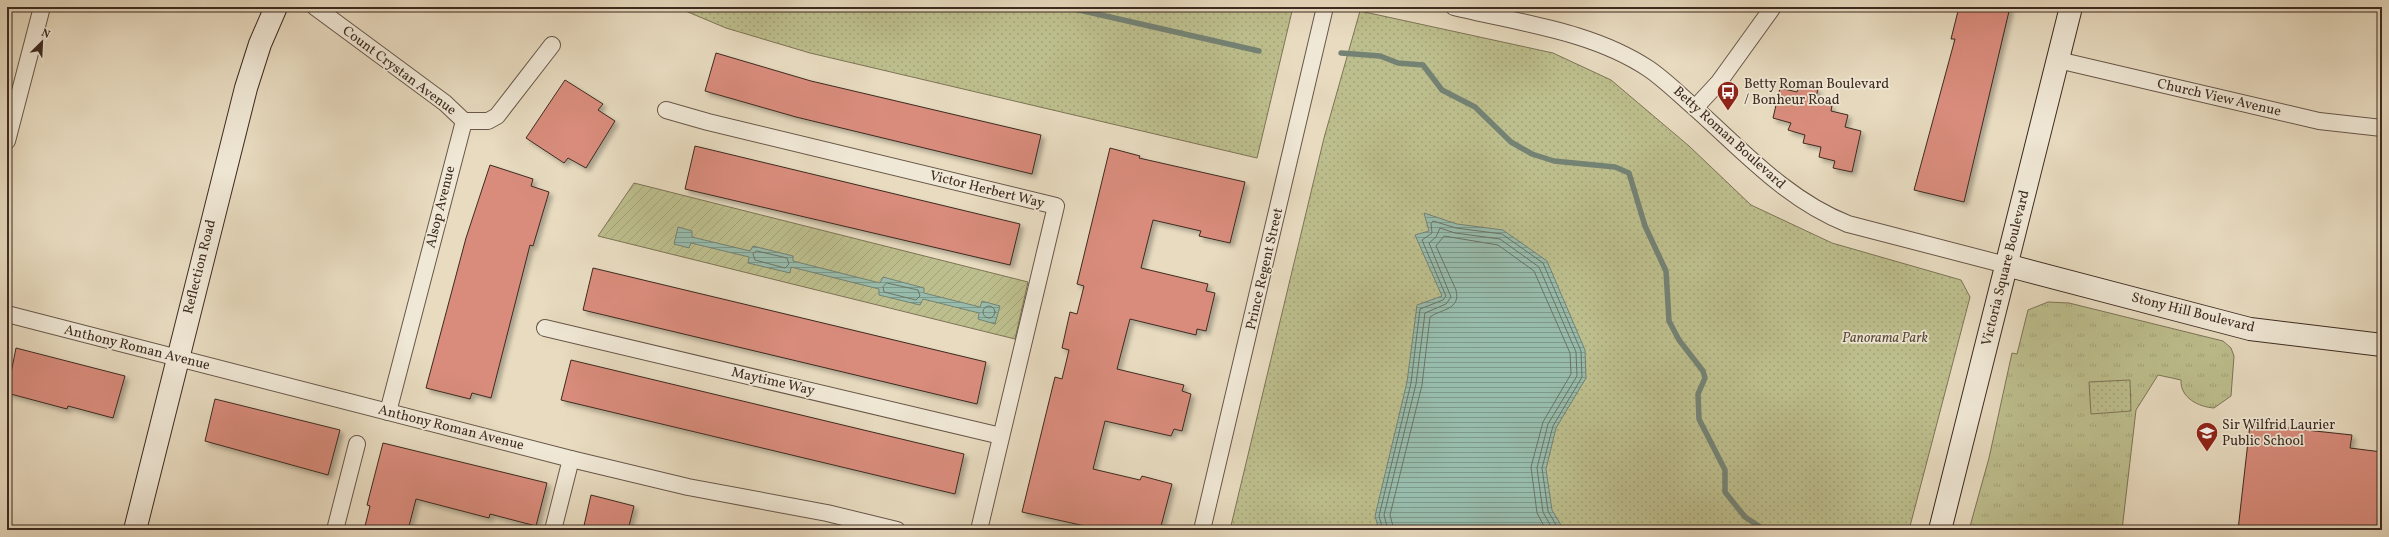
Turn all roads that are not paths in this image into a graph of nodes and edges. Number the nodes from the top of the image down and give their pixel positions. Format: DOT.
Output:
graph roads {
  1 [pos="42,7"];
  2 [pos="276,7"];
  3 [pos="315,7"];
  4 [pos="1325,7"];
  5 [pos="1454,7"];
  6 [pos="1773,7"];
  7 [pos="2071,7"];
  8 [pos="552,45"];
  9 [pos="2058,60"];
  10 [pos="1695,108"];
  11 [pos="666,110"];
  12 [pos="464,121"];
  13 [pos="2382,128"];
  14 [pos="7,141"];
  15 [pos="2006,265"];
  16 [pos="7,314"];
  17 [pos="545,328"];
  18 [pos="2382,345"];
  19 [pos="177,358"];
  20 [pos="388,412"];
  21 [pos="1000,436"];
  22 [pos="357,444"];
  23 [pos="571,459"];
  24 [pos="135,530"];
  25 [pos="335,530"];
  26 [pos="553,530"];
  27 [pos="897,530"];
  28 [pos="979,530"];
  29 [pos="1202,530"];
  30 [pos="1940,530"];
  1 -- 14 [label="street"];
  2 -- 19 [label="street, Reflection Road"];
  3 -- 12 [label="street, Count Crystan Avenue"];
  4 -- 29 [label="street, Prince Regent Street"];
  5 -- 10 [label="street, Betty Roman Boulevard"];
  6 -- 10 [label="street"];
  7 -- 9 [label="street, Victoria Square Boulevard"];
  8 -- 12 [label="street"];
  9 -- 13 [label="street, Church View Avenue"];
  9 -- 15 [label="street, Victoria Square Boulevard"];
  10 -- 15 [label="street, Betty Roman Boulevard"];
  11 -- 21 [label="street, Victor Herbert Way"];
  12 -- 20 [label="street, Alsop Avenue"];
  15 -- 18 [label="street, Stony Hill Boulevard"];
  15 -- 30 [label="street, Victoria Square Boulevard"];
  16 -- 19 [label="street, Anthony Roman Avenue"];
  17 -- 21 [label="street, Maytime Way"];
  19 -- 20 [label="street, Anthony Roman Avenue"];
  19 -- 24 [label="street, Reflection Road"];
  20 -- 23 [label="street, Anthony Roman Avenue"];
  21 -- 28 [label="street, Victor Herbert Way"];
  22 -- 25 [label="street"];
  23 -- 26 [label="street"];
  23 -- 27 [label="street, Anthony Roman Avenue"];
}
